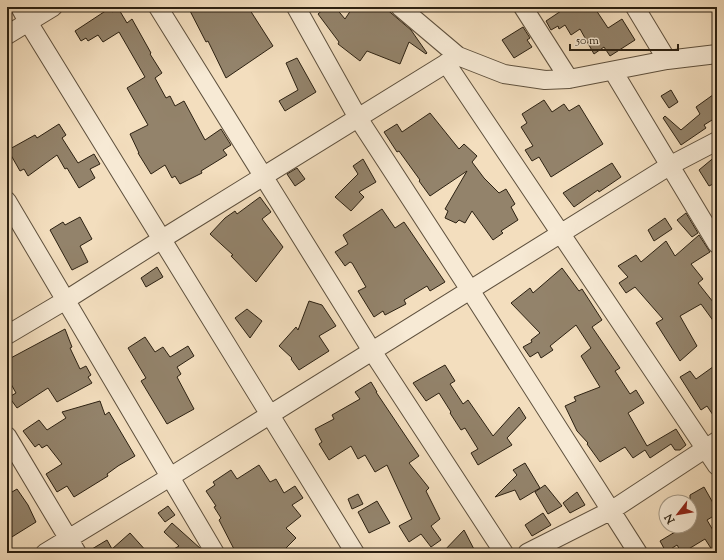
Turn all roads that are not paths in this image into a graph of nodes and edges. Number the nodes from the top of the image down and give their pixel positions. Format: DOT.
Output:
graph roads {
  1 [pos="53,7"];
  2 [pos="158,7"];
  3 [pos="296,7"];
  4 [pos="400,7"];
  5 [pos="523,7"];
  6 [pos="635,7"];
  7 [pos="24,15"];
  8 [pos="7,35"];
  9 [pos="717,54"];
  10 [pos="452,60"];
  11 [pos="667,60"];
  12 [pos="613,71"];
  13 [pos="569,80"];
  14 [pos="358,118"];
  15 [pos="717,141"];
  16 [pos="669,166"];
  17 [pos="7,201"];
  18 [pos="561,233"];
  19 [pos="162,239"];
  20 [pos="717,244"];
  21 [pos="470,290"];
  22 [pos="66,300"];
  23 [pos="7,335"];
  24 [pos="372,351"];
  25 [pos="270,415"];
  26 [pos="7,436"];
  27 [pos="711,444"];
  28 [pos="717,466"];
  29 [pos="170,477"];
  30 [pos="612,510"];
  31 [pos="73,546"];
  32 [pos="45,553"];
  33 [pos="215,553"];
  34 [pos="355,553"];
  35 [pos="504,553"];
  36 [pos="527,553"];
  37 [pos="638,553"];
  1 -- 7 [label="street"];
  2 -- 24 [label="street"];
  3 -- 14 [label="street"];
  4 -- 10 [label="street"];
  5 -- 13 [label="street"];
  6 -- 11 [label="street"];
  7 -- 8 [label="street"];
  7 -- 19 [label="street"];
  9 -- 11 [label="street"];
  10 -- 13 [label="street"];
  10 -- 14 [label="street"];
  10 -- 18 [label="street"];
  11 -- 12 [label="street"];
  12 -- 13 [label="street"];
  12 -- 16 [label="street"];
  14 -- 19 [label="street"];
  14 -- 21 [label="street"];
  15 -- 16 [label="street"];
  16 -- 18 [label="street"];
  16 -- 20 [label="street"];
  17 -- 22 [label="street"];
  18 -- 21 [label="street"];
  18 -- 27 [label="street"];
  19 -- 22 [label="street"];
  19 -- 25 [label="street"];
  21 -- 24 [label="street"];
  21 -- 30 [label="street"];
  22 -- 23 [label="street"];
  22 -- 29 [label="street"];
  24 -- 25 [label="street"];
  24 -- 35 [label="street"];
  25 -- 29 [label="street"];
  25 -- 34 [label="street"];
  26 -- 31 [label="street"];
  27 -- 28 [label="street"];
  27 -- 30 [label="street"];
  29 -- 31 [label="street"];
  29 -- 33 [label="street"];
  30 -- 36 [label="street"];
  30 -- 37 [label="street"];
  31 -- 32 [label="street"];
}
